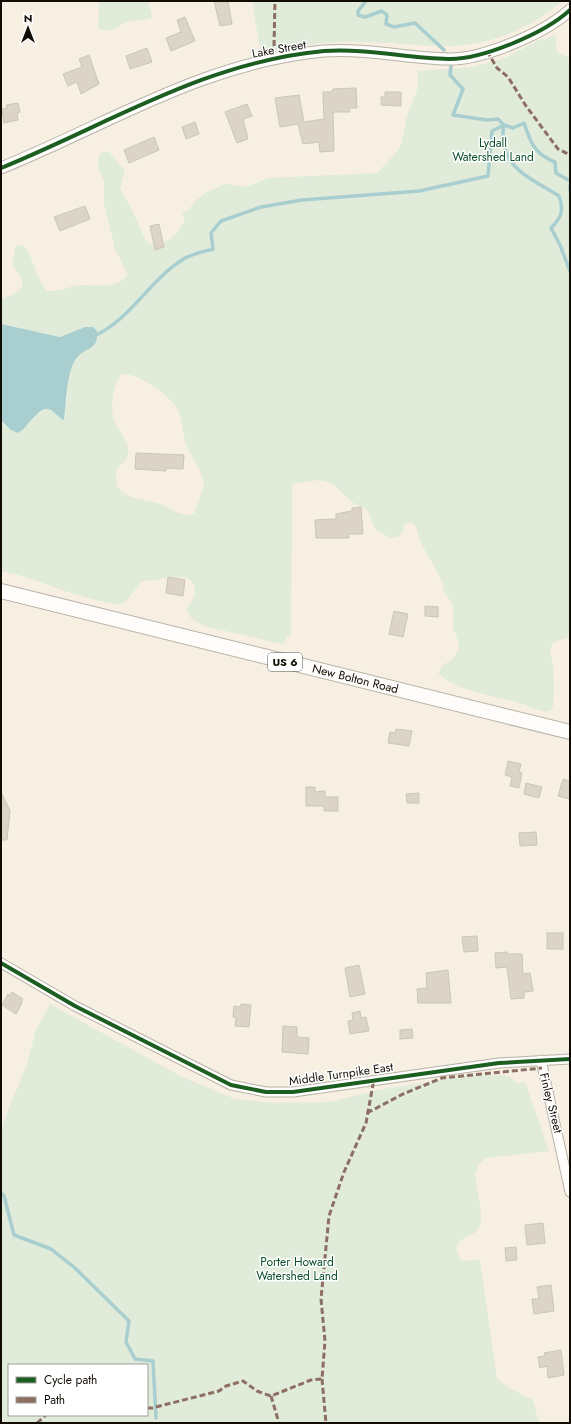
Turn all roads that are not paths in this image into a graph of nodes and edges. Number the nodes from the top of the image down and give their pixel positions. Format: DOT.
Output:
graph roads {
  1 [pos="570,10"];
  2 [pos="1,168"];
  3 [pos="1,591"];
  4 [pos="570,732"];
  5 [pos="1,963"];
  6 [pos="570,1059"];
  7 [pos="541,1060"];
  8 [pos="570,1192"];
  1 -- 2 [label="street, Lake Street"];
  3 -- 4 [label="main road, New Bolton Road / US 6"];
  5 -- 7 [label="street, Middle Turnpike East"];
  6 -- 7 [label="street, Middle Turnpike East"];
  7 -- 8 [label="street, Finley Street"];
}
